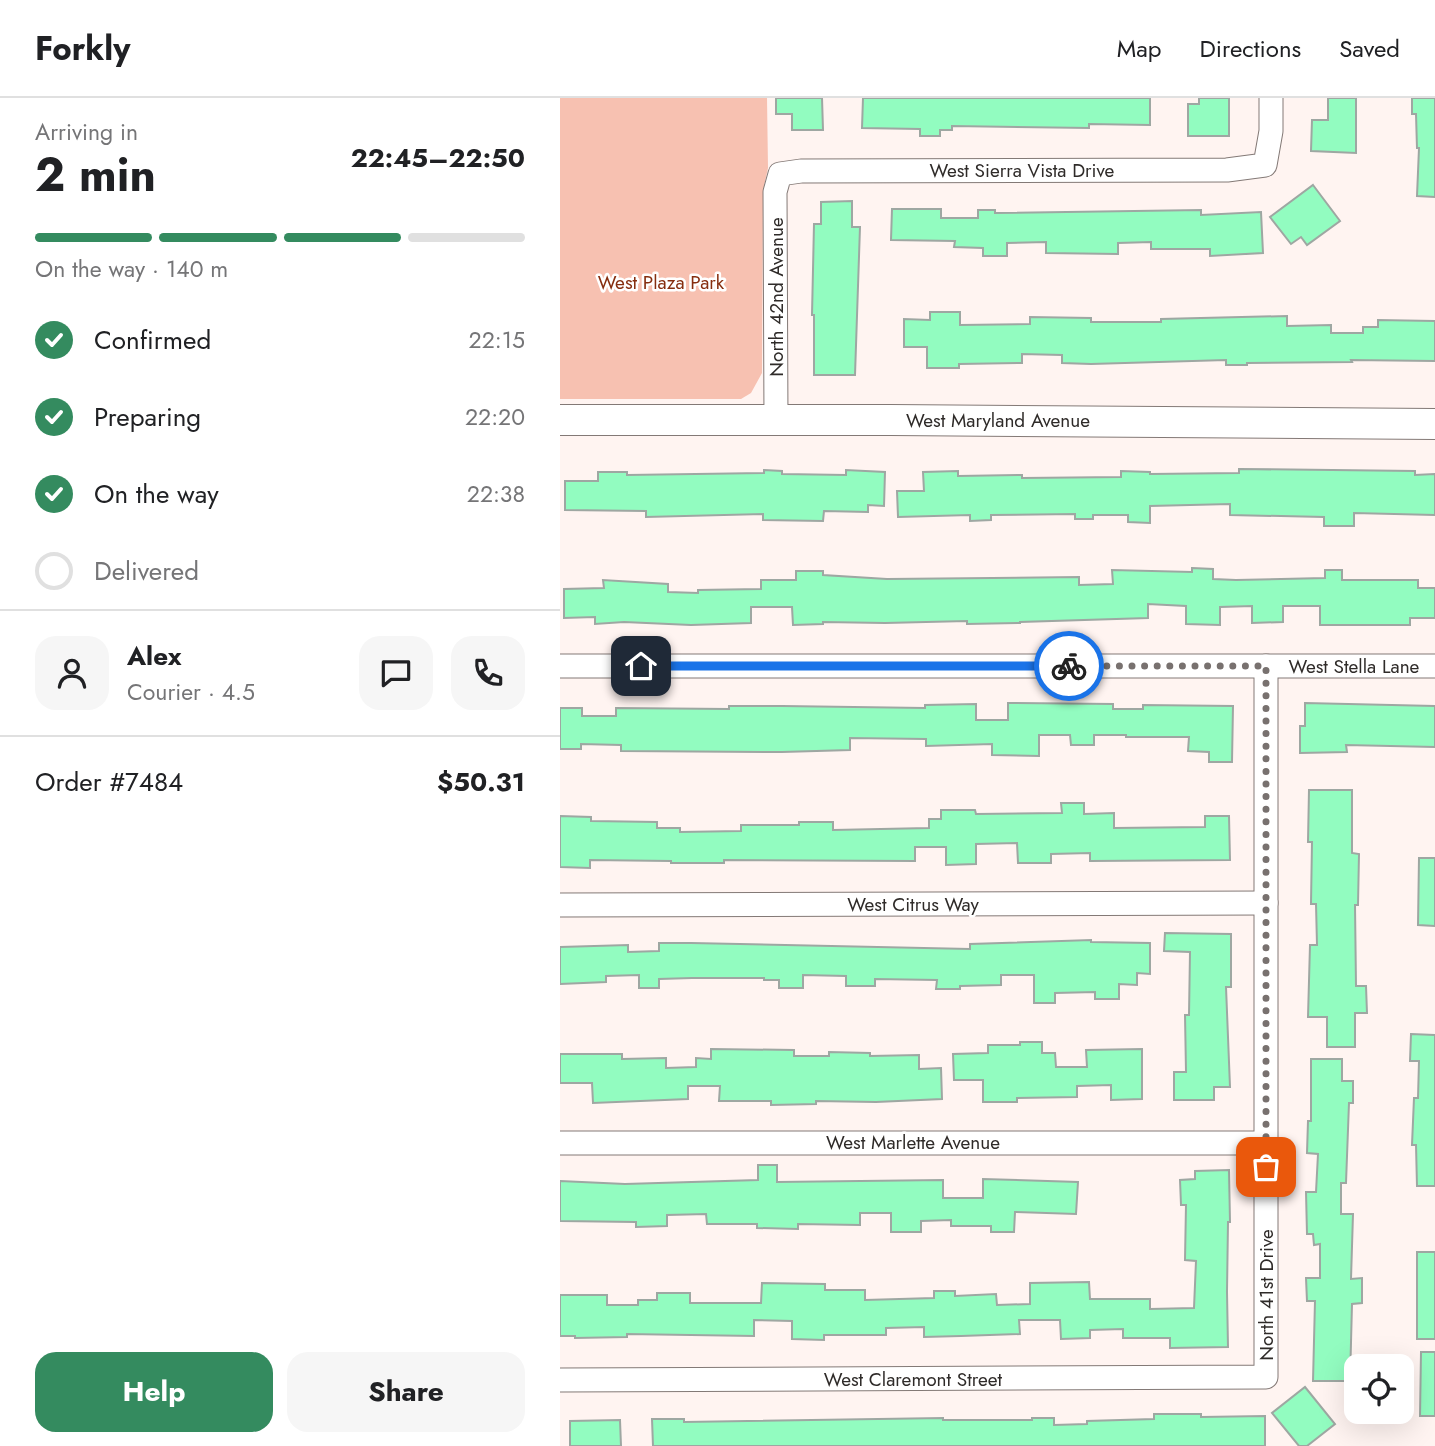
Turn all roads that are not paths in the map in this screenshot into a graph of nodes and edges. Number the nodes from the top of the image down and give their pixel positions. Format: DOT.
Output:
graph roads {
  1 [pos="1271,98"];
  2 [pos="780,174"];
  3 [pos="776,420"];
  4 [pos="560,421"];
  5 [pos="1435,424"];
  6 [pos="560,666"];
  7 [pos="1266,666"];
  8 [pos="1435,666"];
  9 [pos="1266,904"];
  10 [pos="560,905"];
  11 [pos="560,1143"];
  12 [pos="1266,1143"];
  13 [pos="1266,1377"];
  14 [pos="560,1380"];
  1 -- 2 [label="street, West Sierra Vista Drive"];
  2 -- 3 [label="street, North 42nd Avenue"];
  3 -- 4 [label="street, West Maryland Avenue"];
  3 -- 5 [label="street, West Maryland Avenue"];
  6 -- 7 [label="street, West Stella Lane"];
  7 -- 8 [label="street, West Stella Lane"];
  7 -- 9 [label="street, North 41st Drive"];
  9 -- 10 [label="street, West Citrus Way"];
  9 -- 12 [label="street, North 41st Drive"];
  11 -- 12 [label="street, West Marlette Avenue"];
  12 -- 13 [label="street, North 41st Drive"];
  13 -- 14 [label="street, West Claremont Street"];
}
